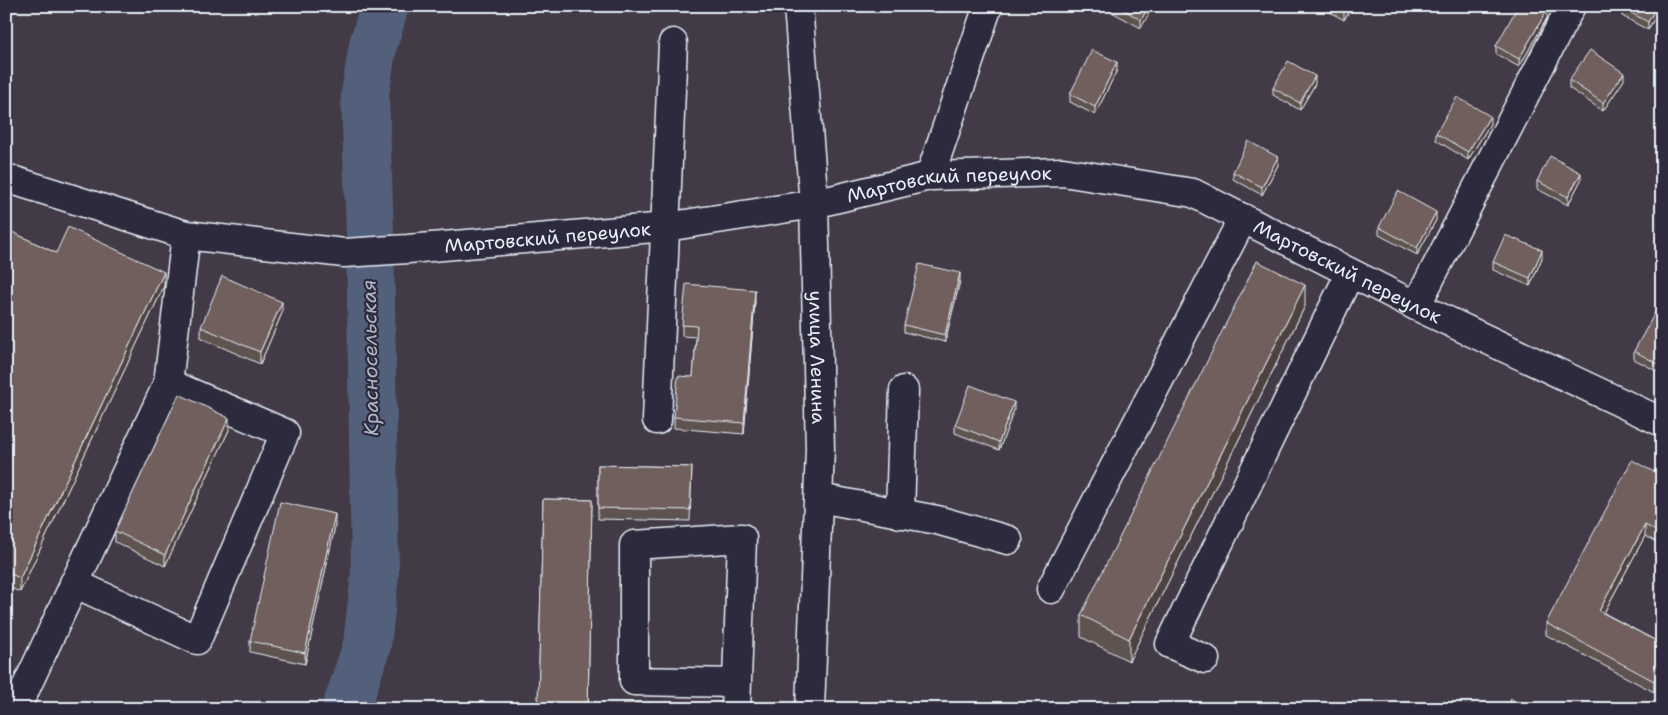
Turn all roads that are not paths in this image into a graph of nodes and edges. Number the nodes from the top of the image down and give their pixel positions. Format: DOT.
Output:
graph roads {
  1 [pos="798,6"];
  2 [pos="988,6"];
  3 [pos="1571,6"];
  4 [pos="673,43"];
  5 [pos="930,176"];
  6 [pos="6,178"];
  7 [pos="814,204"];
  8 [pos="1243,218"];
  9 [pos="666,227"];
  10 [pos="186,235"];
  11 [pos="1350,273"];
  12 [pos="1416,306"];
  13 [pos="168,383"];
  14 [pos="904,390"];
  15 [pos="657,420"];
  16 [pos="1662,422"];
  17 [pos="819,498"];
  18 [pos="900,514"];
  19 [pos="1008,540"];
  20 [pos="74,583"];
  21 [pos="1051,590"];
  22 [pos="1205,659"];
  23 [pos="736,696"];
  24 [pos="16,709"];
  25 [pos="810,709"];
  1 -- 7 [label="street, улица Ленина"];
  2 -- 5 [label="street"];
  3 -- 12 [label="street"];
  4 -- 9 [label="street"];
  5 -- 7 [label="street, Мартовский переулок"];
  5 -- 8 [label="street, Мартовский переулок"];
  6 -- 10 [label="street, Мартовский переулок"];
  7 -- 9 [label="street, Мартовский переулок"];
  7 -- 17 [label="street, улица Ленина"];
  8 -- 11 [label="street, Мартовский переулок"];
  8 -- 21 [label="street"];
  9 -- 10 [label="street, Мартовский переулок"];
  9 -- 15 [label="street"];
  10 -- 13 [label="street"];
  11 -- 12 [label="street, Мартовский переулок"];
  11 -- 22 [label="street"];
  12 -- 16 [label="street, Мартовский переулок"];
  13 -- 20 [label="street"];
  13 -- 20 [label="street"];
  14 -- 18 [label="street"];
  17 -- 18 [label="street"];
  17 -- 25 [label="street, улица Ленина"];
  18 -- 19 [label="street"];
  20 -- 24 [label="street"];
  23 -- 23 [label="street"];
}
